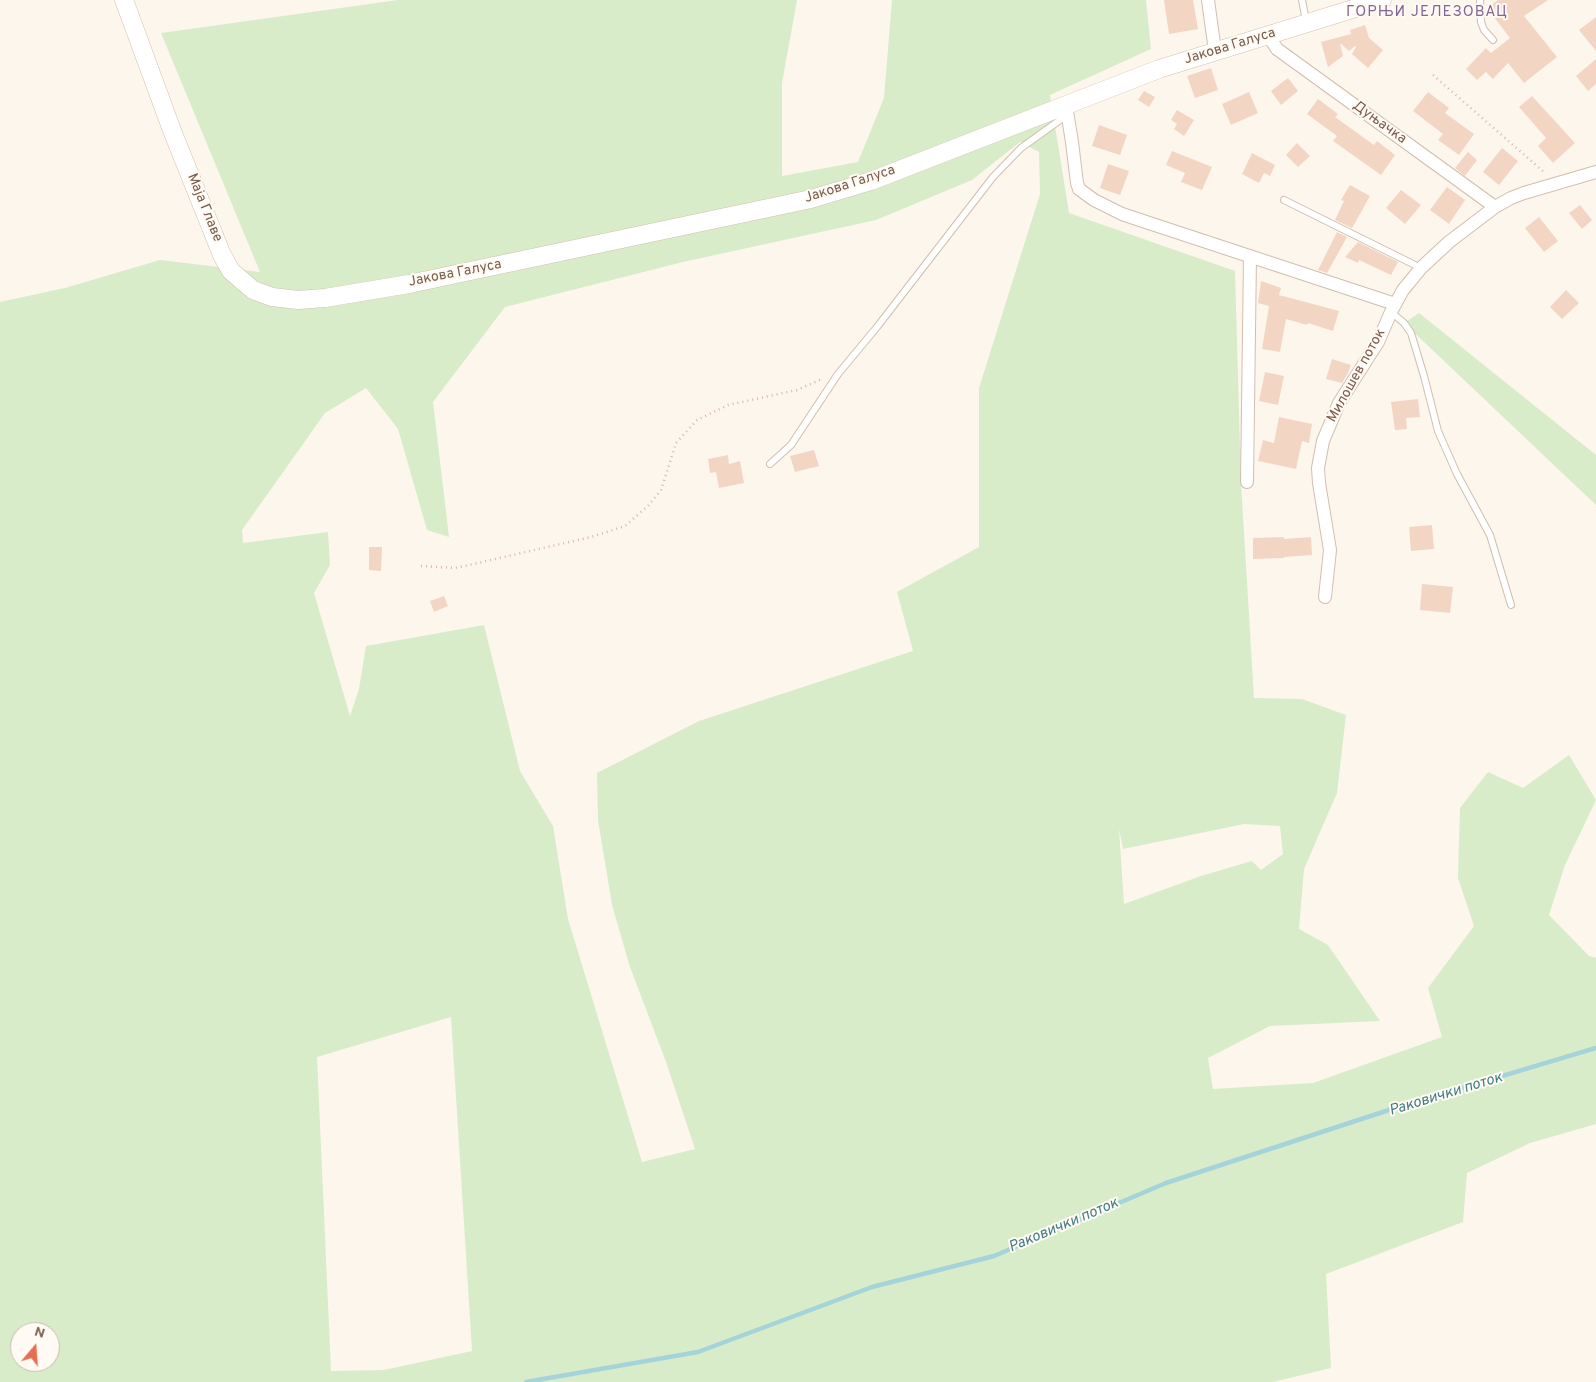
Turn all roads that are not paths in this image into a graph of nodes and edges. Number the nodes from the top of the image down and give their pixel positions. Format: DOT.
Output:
graph roads {
  1 [pos="124,0"];
  2 [pos="1208,0"];
  3 [pos="1302,0"];
  4 [pos="1382,0"];
  5 [pos="1480,0"];
  6 [pos="1306,24"];
  7 [pos="1268,35"];
  8 [pos="1492,40"];
  9 [pos="1215,50"];
  10 [pos="1067,110"];
  11 [pos="1596,172"];
  12 [pos="1284,200"];
  13 [pos="1495,207"];
  14 [pos="1250,256"];
  15 [pos="1422,268"];
  16 [pos="376,289"];
  17 [pos="1393,308"];
  18 [pos="770,464"];
  19 [pos="1247,482"];
  20 [pos="1325,597"];
  21 [pos="1511,605"];
  1 -- 16 [label="street, Маја Главе"];
  2 -- 9 [label="street"];
  3 -- 6 [label="lane"];
  4 -- 6 [label="street, Јакова Галуса"];
  5 -- 8 [label="lane"];
  6 -- 7 [label="street, Јакова Галуса"];
  7 -- 9 [label="street, Јакова Галуса"];
  7 -- 13 [label="street, Дуњачка"];
  9 -- 10 [label="street, Јакова Галуса"];
  10 -- 14 [label="street"];
  10 -- 16 [label="street, Јакова Галуса"];
  10 -- 18 [label="lane, Јакова Галуса"];
  11 -- 13 [label="street, Милошев поток"];
  12 -- 15 [label="lane"];
  13 -- 15 [label="street, Милошев поток"];
  14 -- 17 [label="street"];
  14 -- 19 [label="street"];
  15 -- 17 [label="street, Милошев поток"];
  17 -- 20 [label="street, Милошев поток"];
  17 -- 21 [label="lane"];
}
